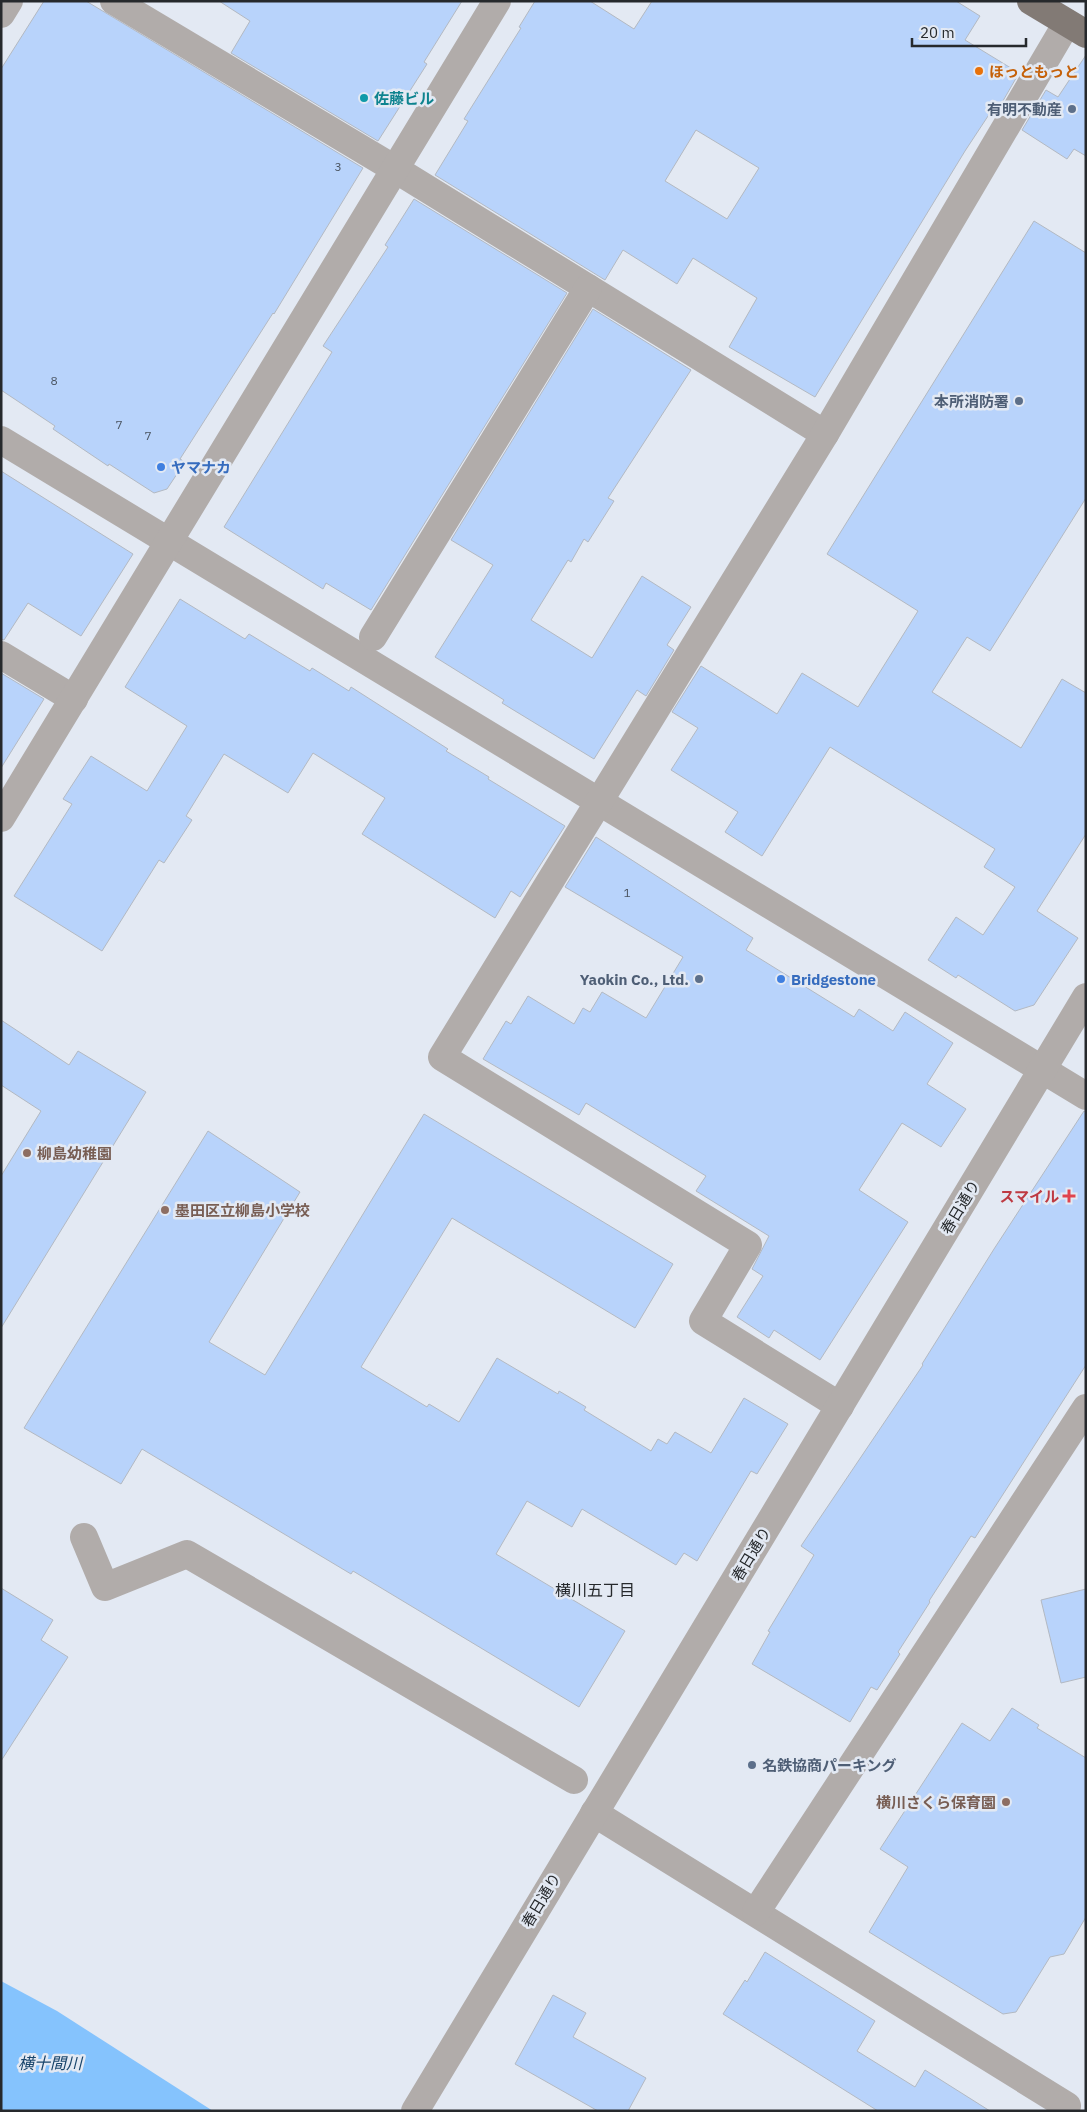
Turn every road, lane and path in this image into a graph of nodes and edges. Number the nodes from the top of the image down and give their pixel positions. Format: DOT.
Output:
graph roads {
  1 [pos="9,1"];
  2 [pos="114,1"];
  3 [pos="496,1"];
  4 [pos="1031,1"];
  5 [pos="1,14"];
  6 [pos="1076,28"];
  7 [pos="395,169"];
  8 [pos="588,288"];
  9 [pos="825,434"];
  10 [pos="1,440"];
  11 [pos="170,542"];
  12 [pos="373,637"];
  13 [pos="1,655"];
  14 [pos="74,699"];
  15 [pos="600,802"];
  16 [pos="1,818"];
  17 [pos="1086,997"];
  18 [pos="1042,1069"];
  19 [pos="1086,1096"];
  20 [pos="840,1406"];
  21 [pos="1084,1414"];
  22 [pos="84,1537"];
  23 [pos="574,1780"];
  24 [pos="594,1813"];
  25 [pos="756,1912"];
  26 [pos="1067,2106"];
  27 [pos="415,2111"];
  1 -- 5 [label="street"];
  2 -- 7 [label="street"];
  3 -- 7 [label="street"];
  4 -- 6 [label="main road"];
  6 -- 9 [label="street"];
  7 -- 8 [label="street"];
  7 -- 11 [label="street"];
  8 -- 9 [label="street"];
  8 -- 12 [label="street"];
  9 -- 15 [label="street"];
  10 -- 11 [label="street"];
  11 -- 14 [label="street"];
  11 -- 15 [label="street"];
  13 -- 14 [label="street"];
  14 -- 16 [label="street"];
  15 -- 18 [label="street"];
  15 -- 20 [label="street"];
  17 -- 18 [label="street, 春日通り"];
  18 -- 19 [label="street"];
  18 -- 20 [label="street, 春日通り"];
  20 -- 24 [label="street, 春日通り"];
  21 -- 25 [label="street"];
  22 -- 23 [label="street"];
  24 -- 25 [label="street"];
  24 -- 27 [label="street, 春日通り"];
  25 -- 26 [label="street"];
}
